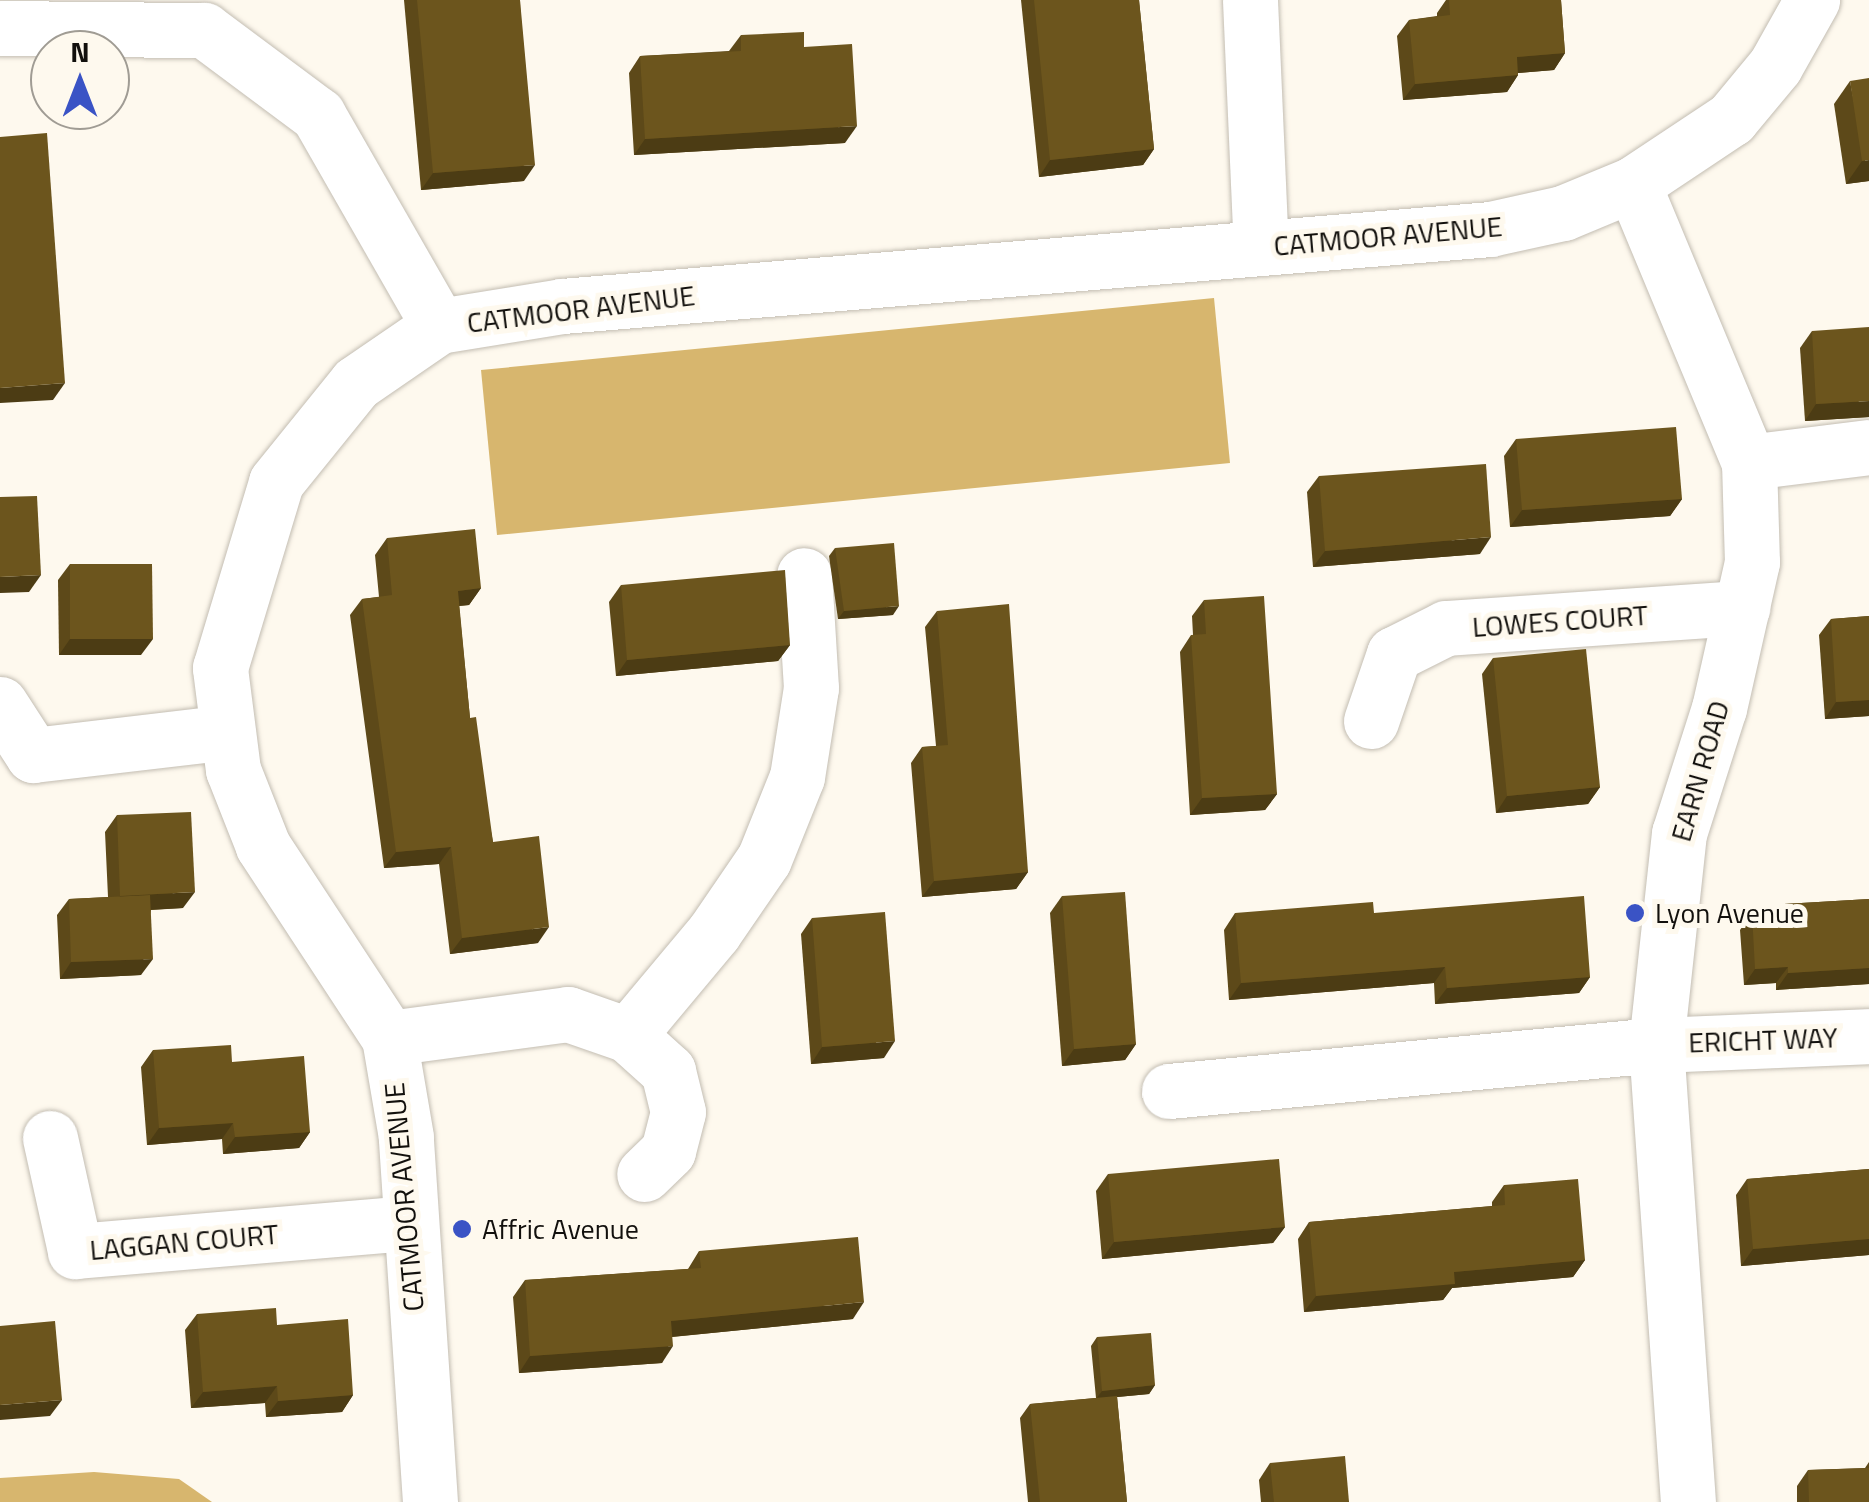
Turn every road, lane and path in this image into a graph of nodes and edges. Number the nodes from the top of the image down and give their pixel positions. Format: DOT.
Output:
graph roads {
  1 [pos="1250,0"];
  2 [pos="1812,0"];
  3 [pos="0,28"];
  4 [pos="1633,184"];
  5 [pos="1261,248"];
  6 [pos="439,326"];
  7 [pos="1869,447"];
  8 [pos="1749,462"];
  9 [pos="804,575"];
  10 [pos="1742,608"];
  11 [pos="0,704"];
  12 [pos="1371,721"];
  13 [pos="228,732"];
  14 [pos="628,1034"];
  15 [pos="1869,1036"];
  16 [pos="389,1038"];
  17 [pos="1656,1044"];
  18 [pos="1168,1092"];
  19 [pos="50,1138"];
  20 [pos="644,1174"];
  21 [pos="408,1223"];
  22 [pos="430,1502"];
  23 [pos="1688,1502"];
  1 -- 5 [label="street"];
  2 -- 4 [label="street, CATMOOR AVENUE"];
  3 -- 6 [label="street"];
  4 -- 5 [label="street, CATMOOR AVENUE"];
  4 -- 8 [label="street, EARN ROAD"];
  5 -- 6 [label="street, CATMOOR AVENUE"];
  6 -- 13 [label="street, CATMOOR AVENUE"];
  7 -- 8 [label="street"];
  8 -- 10 [label="street, EARN ROAD"];
  9 -- 14 [label="street"];
  10 -- 12 [label="street, LOWES COURT"];
  10 -- 17 [label="street, EARN ROAD"];
  11 -- 13 [label="street"];
  13 -- 16 [label="street, CATMOOR AVENUE"];
  14 -- 16 [label="street"];
  14 -- 20 [label="street"];
  15 -- 17 [label="street, ERICHT WAY"];
  16 -- 21 [label="street, CATMOOR AVENUE"];
  17 -- 18 [label="street"];
  17 -- 23 [label="street, EARN ROAD"];
  19 -- 21 [label="street, LAGGAN COURT"];
  21 -- 22 [label="street, CATMOOR AVENUE"];
}
